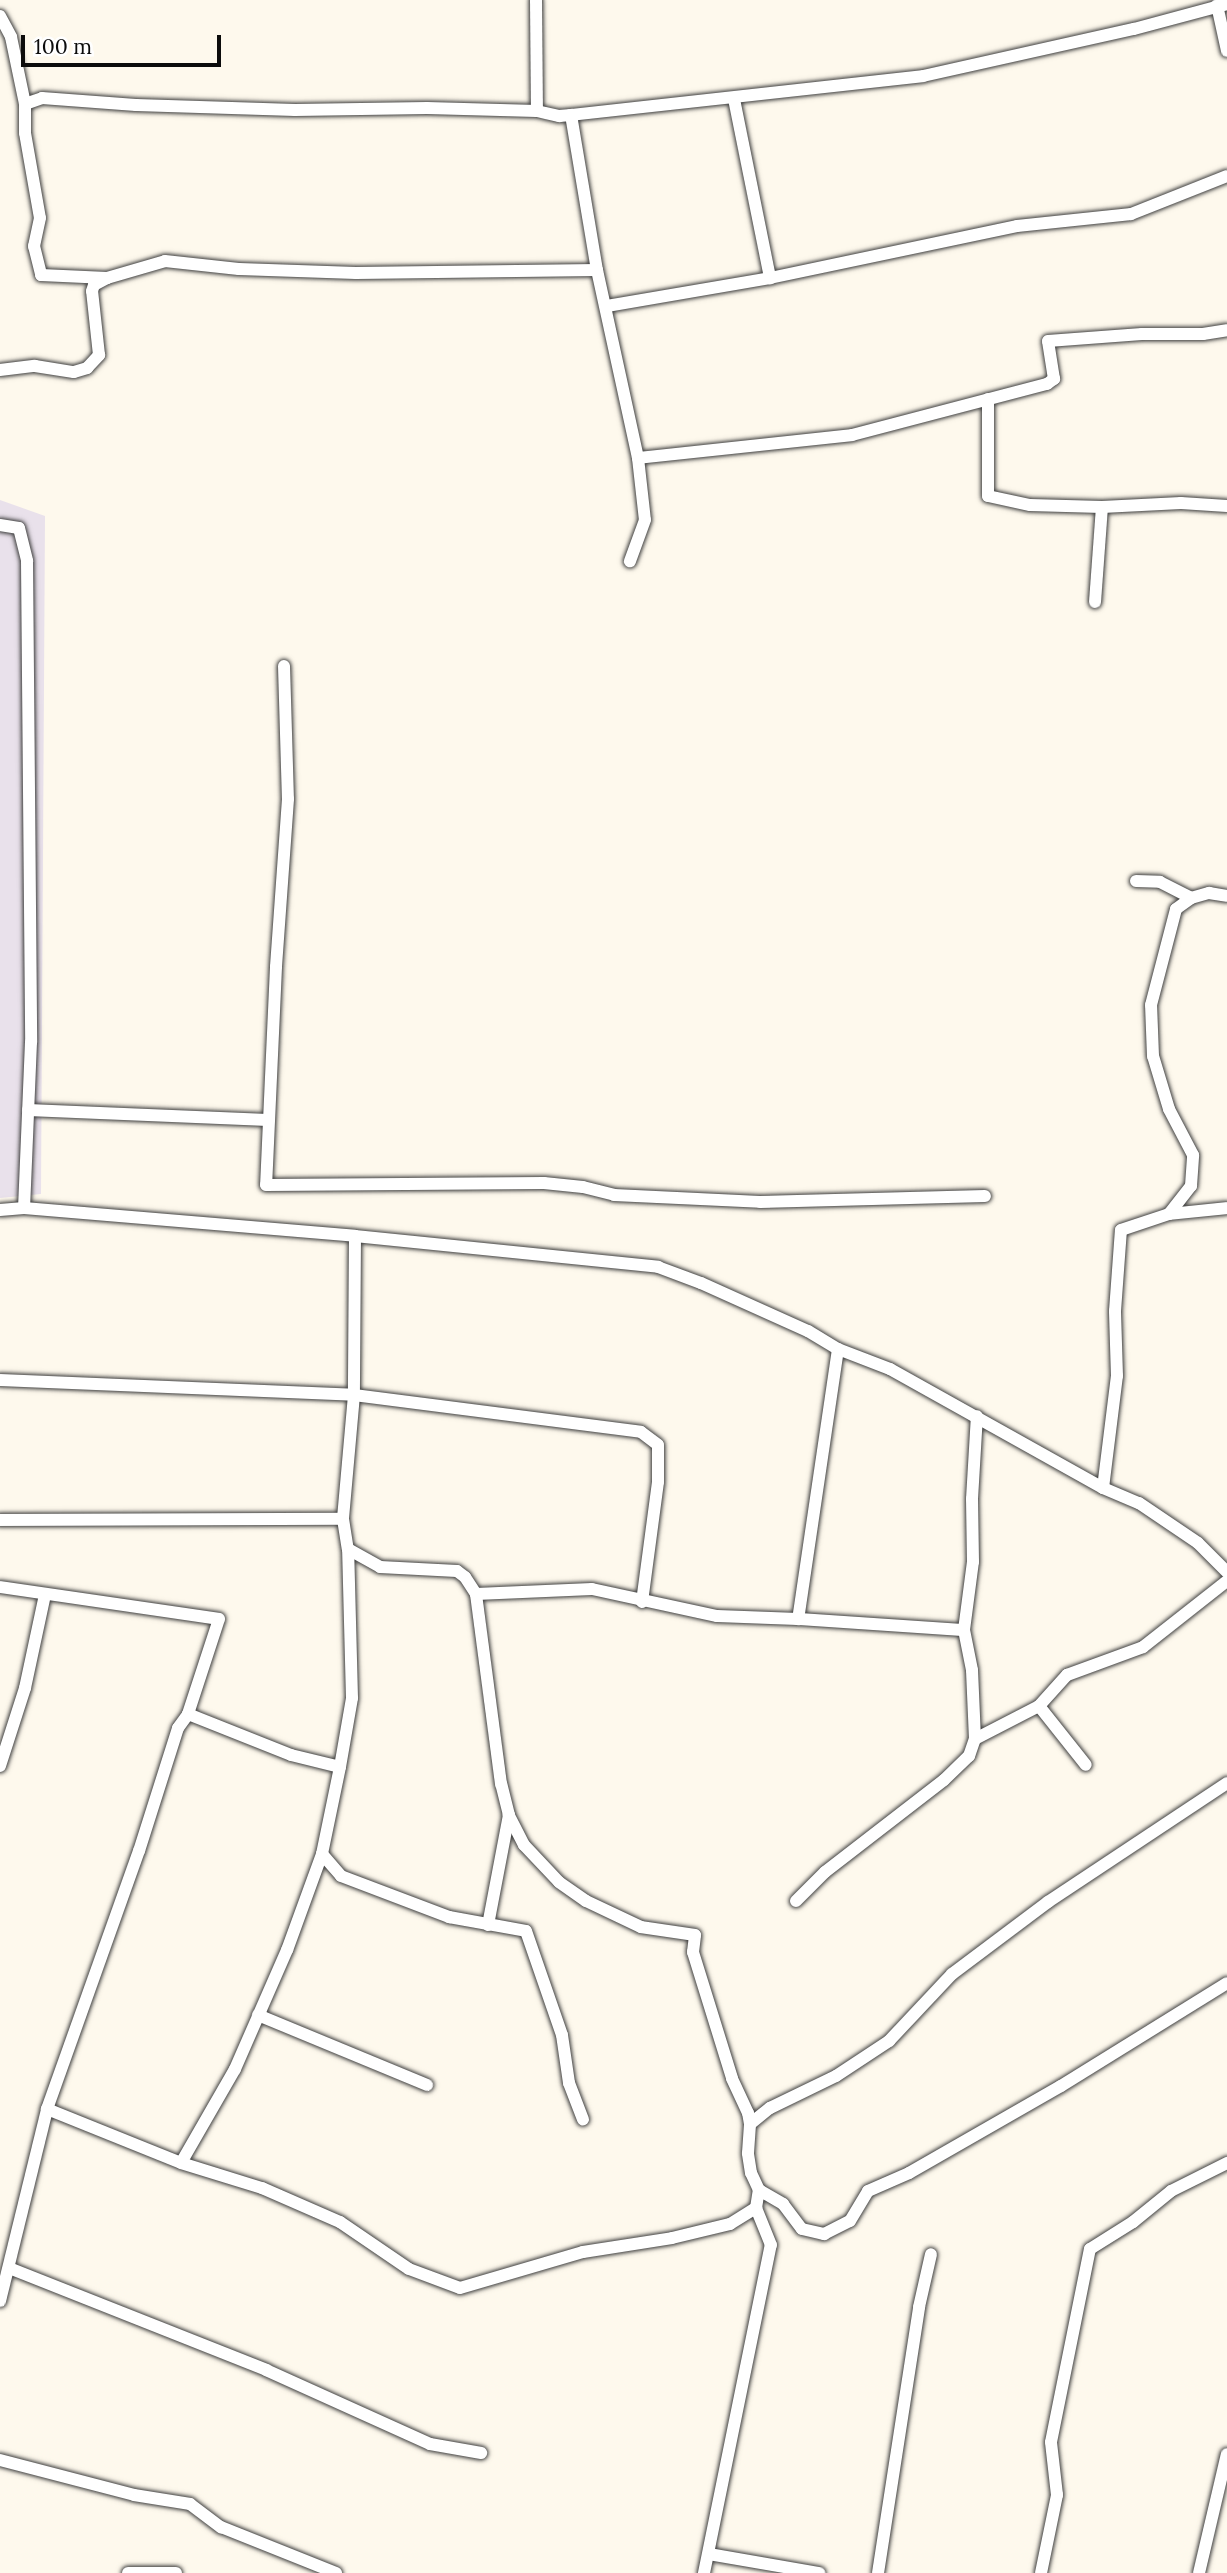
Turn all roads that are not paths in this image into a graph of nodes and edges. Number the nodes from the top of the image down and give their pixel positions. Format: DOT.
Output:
graph roads {
  1 [pos="536,0"];
  2 [pos="1222,4"];
  3 [pos="0,16"];
  4 [pos="1227,51"];
  5 [pos="734,99"];
  6 [pos="25,104"];
  7 [pos="537,111"];
  8 [pos="571,115"];
  9 [pos="1227,176"];
  10 [pos="597,270"];
  11 [pos="107,278"];
  12 [pos="770,278"];
  13 [pos="607,306"];
  14 [pos="1227,330"];
  15 [pos="0,370"];
  16 [pos="988,399"];
  17 [pos="638,458"];
  18 [pos="1227,506"];
  19 [pos="1102,507"];
  20 [pos="0,525"];
  21 [pos="630,561"];
  22 [pos="1096,602"];
  23 [pos="284,666"];
  24 [pos="1136,881"];
  25 [pos="1227,896"];
  26 [pos="1191,898"];
  27 [pos="29,1110"];
  28 [pos="268,1120"];
  29 [pos="985,1196"];
  30 [pos="1227,1208"];
  31 [pos="24,1209"];
  32 [pos="0,1210"];
  33 [pos="1169,1214"];
  34 [pos="355,1236"];
  35 [pos="838,1349"];
  36 [pos="0,1380"];
  37 [pos="354,1395"];
  38 [pos="977,1416"];
  39 [pos="1103,1488"];
  40 [pos="343,1519"];
  41 [pos="0,1520"];
  42 [pos="348,1549"];
  43 [pos="1227,1572"];
  44 [pos="1227,1581"];
  45 [pos="0,1587"];
  46 [pos="476,1594"];
  47 [pos="45,1595"];
  48 [pos="642,1602"];
  49 [pos="798,1619"];
  50 [pos="964,1630"];
  51 [pos="1039,1706"];
  52 [pos="188,1714"];
  53 [pos="975,1739"];
  54 [pos="1086,1765"];
  55 [pos="0,1766"];
  56 [pos="340,1767"];
  57 [pos="1227,1783"];
  58 [pos="509,1815"];
  59 [pos="322,1854"];
  60 [pos="315,1874"];
  61 [pos="341,1876"];
  62 [pos="796,1901"];
  63 [pos="488,1925"];
  64 [pos="1227,1983"];
  65 [pos="258,2015"];
  66 [pos="427,2085"];
  67 [pos="47,2109"];
  68 [pos="583,2119"];
  69 [pos="750,2124"];
  70 [pos="181,2163"];
  71 [pos="1227,2163"];
  72 [pos="759,2190"];
  73 [pos="757,2208"];
  74 [pos="931,2254"];
  75 [pos="9,2268"];
  76 [pos="0,2301"];
  77 [pos="481,2453"];
  78 [pos="1227,2454"];
  79 [pos="0,2460"];
  80 [pos="1223,2486"];
  81 [pos="709,2554"];
  82 [pos="128,2573"];
  83 [pos="176,2573"];
  84 [pos="336,2573"];
  85 [pos="704,2573"];
  86 [pos="819,2573"];
  87 [pos="878,2573"];
  88 [pos="1041,2573"];
  89 [pos="1199,2573"];
  1 -- 7 [label="street"];
  2 -- 4 [label="street"];
  2 -- 5 [label="street"];
  3 -- 6 [label="street"];
  5 -- 8 [label="street"];
  5 -- 12 [label="street"];
  6 -- 7 [label="street"];
  6 -- 11 [label="street"];
  7 -- 8 [label="street"];
  8 -- 10 [label="street"];
  9 -- 12 [label="street"];
  10 -- 11 [label="street"];
  10 -- 13 [label="street"];
  11 -- 15 [label="street"];
  12 -- 13 [label="street"];
  13 -- 17 [label="street"];
  14 -- 16 [label="street"];
  16 -- 17 [label="street"];
  16 -- 19 [label="street"];
  17 -- 21 [label="street"];
  18 -- 19 [label="street"];
  19 -- 22 [label="street"];
  20 -- 27 [label="street"];
  23 -- 28 [label="street"];
  24 -- 26 [label="street"];
  25 -- 26 [label="street"];
  26 -- 33 [label="street"];
  27 -- 28 [label="street"];
  27 -- 31 [label="street"];
  28 -- 29 [label="street"];
  30 -- 33 [label="street"];
  31 -- 32 [label="street"];
  31 -- 34 [label="street"];
  33 -- 39 [label="street"];
  34 -- 35 [label="street"];
  34 -- 37 [label="street"];
  35 -- 38 [label="street"];
  35 -- 49 [label="street"];
  36 -- 37 [label="street"];
  37 -- 40 [label="street"];
  37 -- 48 [label="street"];
  38 -- 39 [label="street"];
  38 -- 50 [label="street"];
  39 -- 43 [label="street"];
  40 -- 41 [label="street"];
  40 -- 42 [label="street"];
  42 -- 46 [label="street"];
  42 -- 56 [label="street"];
  44 -- 51 [label="street"];
  45 -- 47 [label="street"];
  46 -- 48 [label="street"];
  46 -- 58 [label="street"];
  47 -- 52 [label="street"];
  47 -- 55 [label="street"];
  48 -- 49 [label="street"];
  49 -- 50 [label="street"];
  50 -- 53 [label="street"];
  51 -- 53 [label="street"];
  51 -- 54 [label="street"];
  52 -- 56 [label="street"];
  52 -- 67 [label="street"];
  53 -- 62 [label="street"];
  56 -- 59 [label="street"];
  57 -- 69 [label="street"];
  58 -- 63 [label="street"];
  58 -- 69 [label="street"];
  59 -- 60 [label="street"];
  59 -- 61 [label="street"];
  60 -- 61 [label="street"];
  60 -- 65 [label="street"];
  61 -- 63 [label="street"];
  63 -- 68 [label="street"];
  64 -- 72 [label="street"];
  65 -- 66 [label="street"];
  65 -- 70 [label="street"];
  67 -- 70 [label="street"];
  67 -- 75 [label="street"];
  69 -- 72 [label="street"];
  70 -- 73 [label="street"];
  71 -- 88 [label="street"];
  72 -- 73 [label="street"];
  73 -- 81 [label="street"];
  74 -- 87 [label="street"];
  75 -- 76 [label="street"];
  75 -- 77 [label="street"];
  78 -- 80 [label="street"];
  79 -- 84 [label="street"];
  80 -- 89 [label="street"];
  81 -- 85 [label="street"];
  81 -- 86 [label="street"];
  82 -- 83 [label="street"];
}
